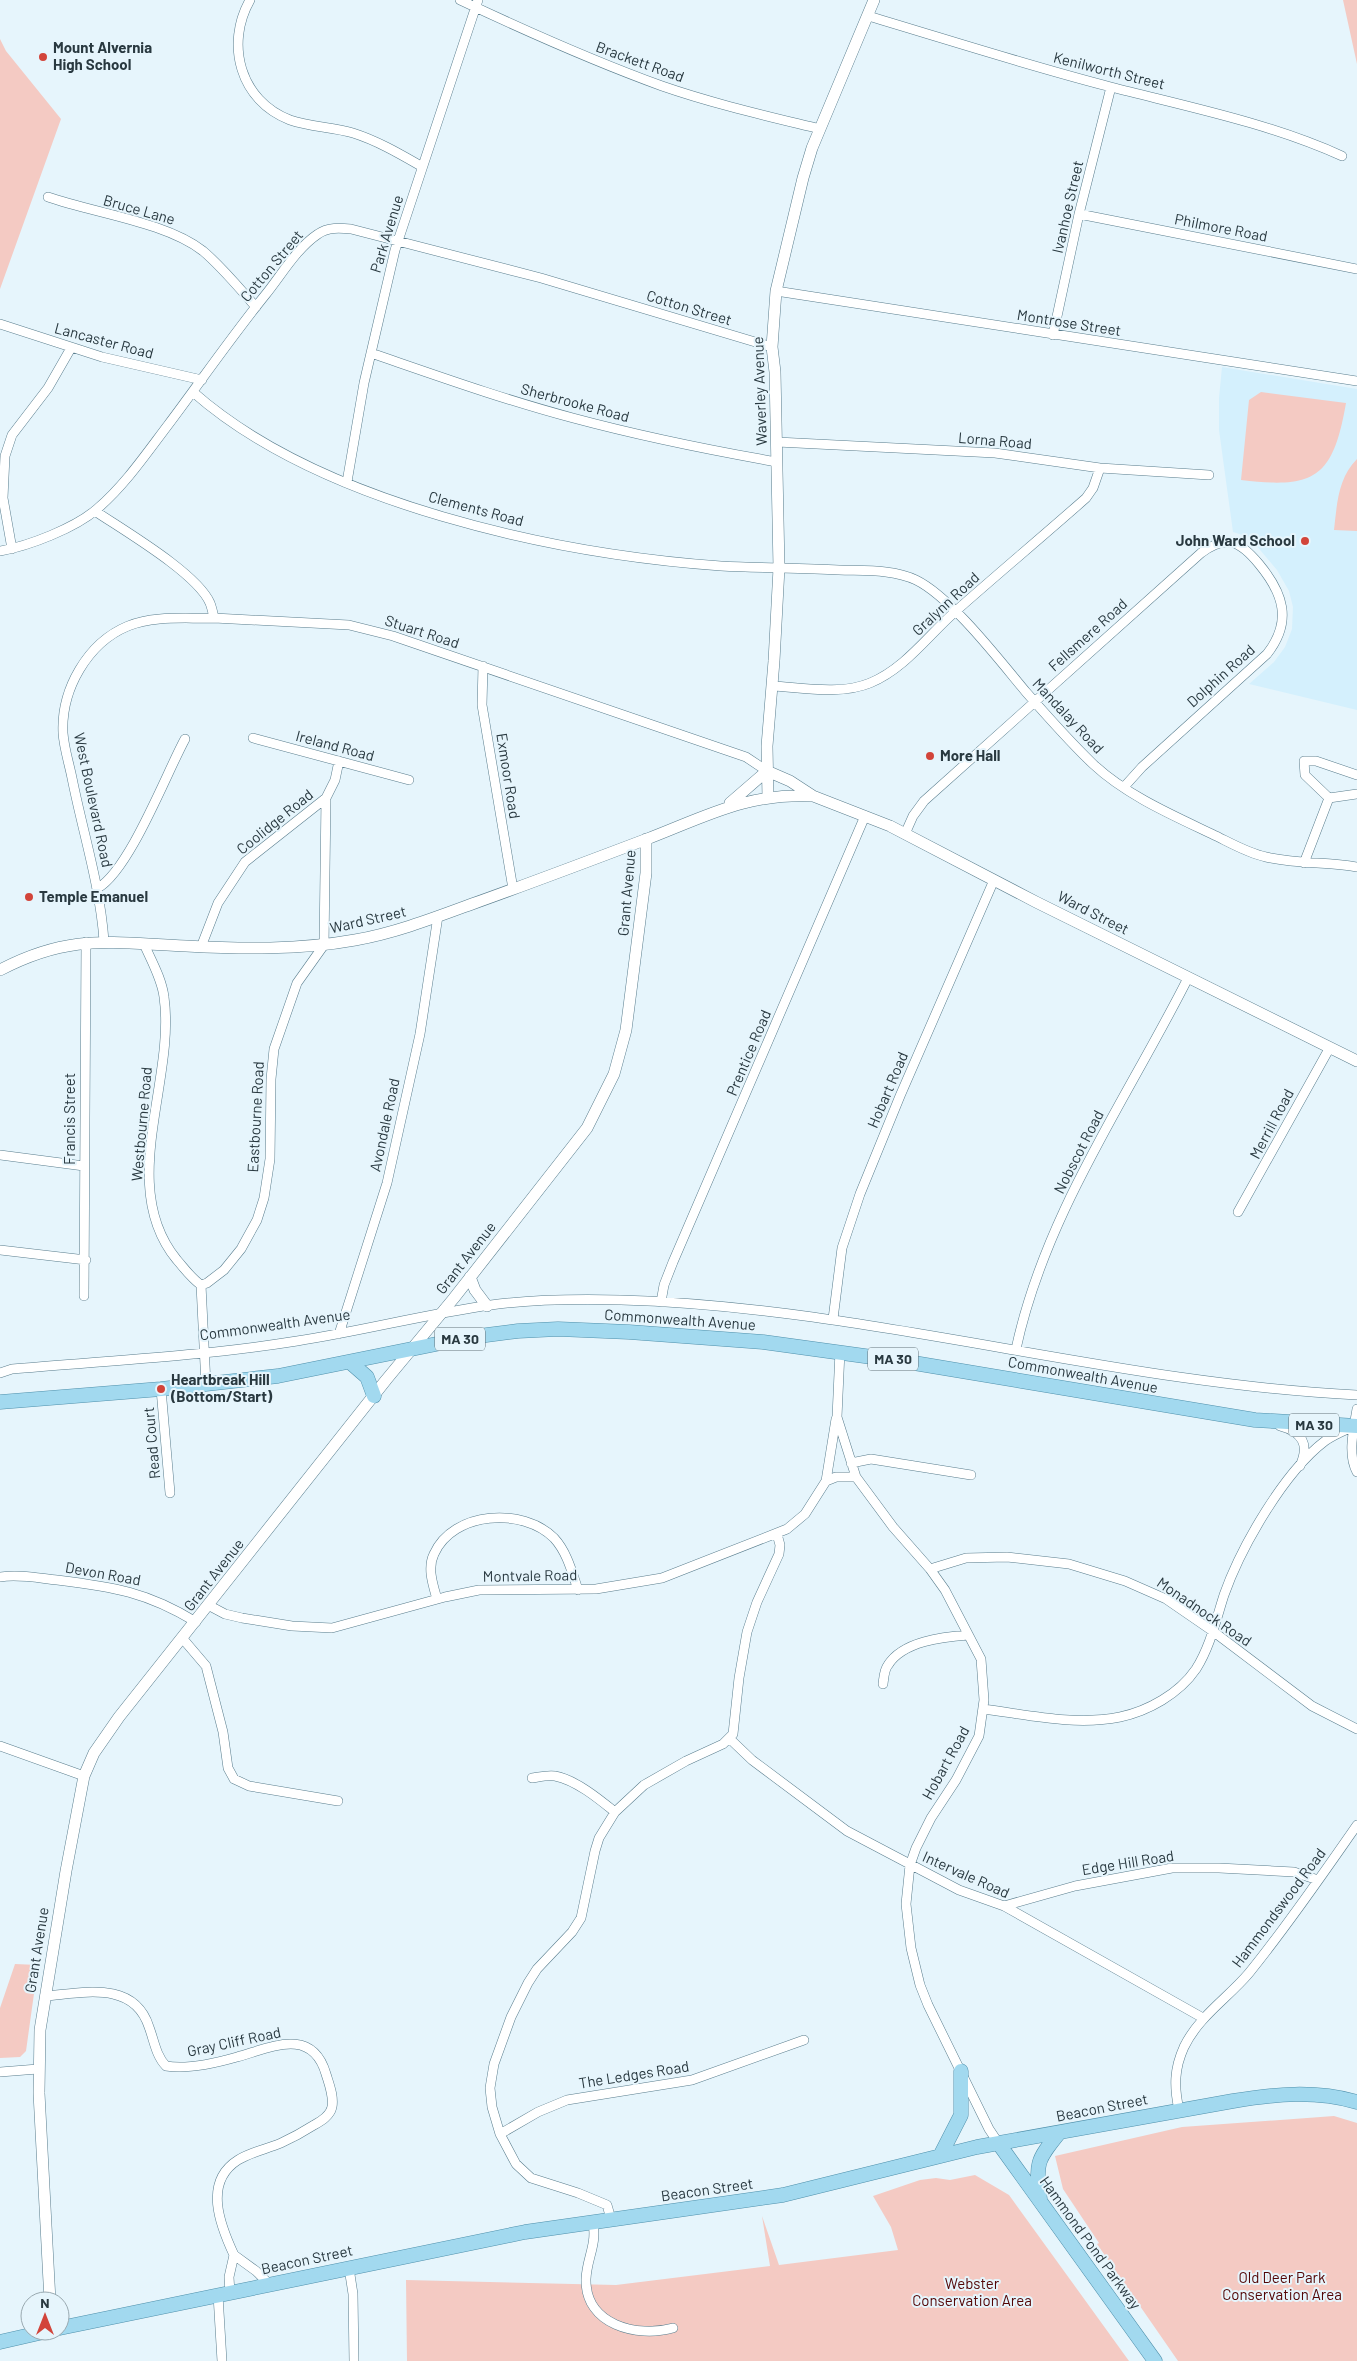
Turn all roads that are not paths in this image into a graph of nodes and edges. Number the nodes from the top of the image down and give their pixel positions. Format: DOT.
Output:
graph roads {
  1 [pos="250,0"];
  2 [pos="460,0"];
  3 [pos="874,0"];
  4 [pos="477,4"];
  5 [pos="868,16"];
  6 [pos="1111,87"];
  7 [pos="820,129"];
  8 [pos="1342,156"];
  9 [pos="422,166"];
  10 [pos="48,197"];
  11 [pos="1079,214"];
  12 [pos="398,241"];
  13 [pos="1357,270"];
  14 [pos="776,291"];
  15 [pos="256,306"];
  16 [pos="0,324"];
  17 [pos="1053,335"];
  18 [pos="772,347"];
  19 [pos="71,348"];
  20 [pos="371,353"];
  21 [pos="202,380"];
  22 [pos="1357,381"];
  23 [pos="193,392"];
  24 [pos="777,442"];
  25 [pos="777,462"];
  26 [pos="1100,468"];
  27 [pos="1209,475"];
  28 [pos="347,482"];
  29 [pos="95,511"];
  30 [pos="1240,545"];
  31 [pos="12,549"];
  32 [pos="0,550"];
  33 [pos="779,568"];
  34 [pos="955,611"];
  35 [pos="214,618"];
  36 [pos="483,666"];
  37 [pos="772,686"];
  38 [pos="1034,702"];
  39 [pos="253,738"];
  40 [pos="185,739"];
  41 [pos="339,762"];
  42 [pos="766,771"];
  43 [pos="1357,774"];
  44 [pos="409,780"];
  45 [pos="1124,787"];
  46 [pos="1357,794"];
  47 [pos="813,796"];
  48 [pos="326,798"];
  49 [pos="768,798"];
  50 [pos="1329,798"];
  51 [pos="726,806"];
  52 [pos="866,816"];
  53 [pos="905,834"];
  54 [pos="646,839"];
  55 [pos="1304,863"];
  56 [pos="1357,867"];
  57 [pos="994,880"];
  58 [pos="98,888"];
  59 [pos="513,889"];
  60 [pos="438,916"];
  61 [pos="104,941"];
  62 [pos="86,942"];
  63 [pos="144,944"];
  64 [pos="324,945"];
  65 [pos="201,947"];
  66 [pos="0,970"];
  67 [pos="1188,978"];
  68 [pos="1329,1049"];
  69 [pos="1357,1061"];
  70 [pos="0,1155"];
  71 [pos="84,1166"];
  72 [pos="1238,1212"];
  73 [pos="0,1250"];
  74 [pos="86,1260"];
  75 [pos="470,1278"];
  76 [pos="201,1285"];
  77 [pos="84,1296"];
  78 [pos="661,1302"];
  79 [pos="488,1306"];
  80 [pos="441,1314"];
  81 [pos="834,1319"];
  82 [pos="339,1334"];
  83 [pos="1016,1349"];
  84 [pos="412,1350"];
  85 [pos="840,1351"];
  86 [pos="203,1352"];
  87 [pos="351,1363"];
  88 [pos="0,1373"];
  89 [pos="206,1384"];
  90 [pos="161,1389"];
  91 [pos="374,1396"];
  92 [pos="1357,1396"];
  93 [pos="0,1402"];
  94 [pos="1357,1408"];
  95 [pos="837,1417"];
  96 [pos="1255,1420"];
  97 [pos="1356,1426"];
  98 [pos="851,1463"];
  99 [pos="1298,1470"];
  100 [pos="1357,1472"];
  101 [pos="971,1475"];
  102 [pos="856,1478"];
  103 [pos="826,1481"];
  104 [pos="170,1493"];
  105 [pos="777,1534"];
  106 [pos="930,1569"];
  107 [pos="0,1577"];
  108 [pos="578,1590"];
  109 [pos="438,1599"];
  110 [pos="208,1605"];
  111 [pos="196,1622"];
  112 [pos="1214,1632"];
  113 [pos="968,1635"];
  114 [pos="183,1639"];
  115 [pos="882,1684"];
  116 [pos="984,1709"];
  117 [pos="1357,1729"];
  118 [pos="730,1739"];
  119 [pos="0,1746"];
  120 [pos="84,1776"];
  121 [pos="532,1778"];
  122 [pos="338,1800"];
  123 [pos="615,1812"];
  124 [pos="1357,1825"];
  125 [pos="910,1865"];
  126 [pos="1318,1880"];
  127 [pos="1004,1906"];
  128 [pos="45,1996"];
  129 [pos="1204,2018"];
  130 [pos="804,2040"];
  131 [pos="38,2069"];
  132 [pos="961,2071"];
  133 [pos="0,2072"];
  134 [pos="1357,2102"];
  135 [pos="1179,2110"];
  136 [pos="1059,2133"];
  137 [pos="500,2134"];
  138 [pos="1000,2144"];
  139 [pos="940,2156"];
  140 [pos="1040,2202"];
  141 [pos="611,2219"];
  142 [pos="593,2222"];
  143 [pos="234,2255"];
  144 [pos="349,2268"];
  145 [pos="269,2284"];
  146 [pos="49,2291"];
  147 [pos="224,2294"];
  148 [pos="70,2326"];
  149 [pos="673,2328"];
  150 [pos="20,2337"];
  151 [pos="0,2342"];
  152 [pos="222,2361"];
  153 [pos="354,2361"];
  154 [pos="1155,2361"];
  1 -- 9 [label="street"];
  2 -- 4 [label="street, Brackett Road"];
  3 -- 5 [label="street, Waverley Avenue"];
  4 -- 7 [label="street, Brackett Road"];
  4 -- 9 [label="street, Park Avenue"];
  5 -- 6 [label="street, Kenilworth Street"];
  5 -- 7 [label="street, Waverley Avenue"];
  6 -- 8 [label="street, Kenilworth Street"];
  6 -- 11 [label="street, Ivanhoe Street"];
  7 -- 14 [label="street, Waverley Avenue"];
  9 -- 12 [label="street, Park Avenue"];
  10 -- 15 [label="street, Bruce Lane"];
  11 -- 13 [label="street, Philmore Road"];
  11 -- 17 [label="street, Ivanhoe Street"];
  12 -- 15 [label="street, Cotton Street"];
  12 -- 18 [label="street, Cotton Street"];
  12 -- 20 [label="street, Park Avenue"];
  14 -- 17 [label="street, Montrose Street"];
  14 -- 18 [label="street, Waverley Avenue"];
  15 -- 21 [label="street, Cotton Street"];
  16 -- 19 [label="street, Lancaster Road"];
  17 -- 22 [label="street, Montrose Street"];
  18 -- 24 [label="street, Waverley Avenue"];
  19 -- 21 [label="street, Lancaster Road"];
  19 -- 31 [label="street"];
  20 -- 25 [label="street, Sherbrooke Road"];
  20 -- 28 [label="street, Park Avenue"];
  21 -- 23 [label="street, Cotton Street"];
  23 -- 28 [label="street, Clements Road"];
  23 -- 29 [label="street, Cotton Street"];
  24 -- 25 [label="street, Waverley Avenue"];
  24 -- 26 [label="street, Lorna Road"];
  25 -- 33 [label="street, Waverley Avenue"];
  26 -- 27 [label="street, Lorna Road"];
  26 -- 34 [label="street, Gralynn Road"];
  28 -- 33 [label="street, Clements Road"];
  29 -- 31 [label="street, Cotton Street"];
  29 -- 35 [label="street"];
  30 -- 38 [label="street, Fellsmere Road"];
  30 -- 45 [label="street, Dolphin Road"];
  31 -- 32 [label="street, Cotton Street"];
  33 -- 34 [label="street, Mandalay Road"];
  33 -- 37 [label="street, Waverley Avenue"];
  34 -- 37 [label="street, Gralynn Road"];
  34 -- 38 [label="street, Mandalay Road"];
  35 -- 36 [label="street, Stuart Road"];
  35 -- 58 [label="street, West Boulevard Road"];
  36 -- 42 [label="street, Stuart Road"];
  36 -- 59 [label="street, Exmoor Road"];
  37 -- 42 [label="street, Waverley Avenue"];
  38 -- 45 [label="street, Mandalay Road"];
  38 -- 53 [label="street, Fellsmere Road"];
  39 -- 41 [label="street, Ireland Road"];
  40 -- 58 [label="street"];
  41 -- 44 [label="street, Ireland Road"];
  41 -- 48 [label="street"];
  42 -- 47 [label="street, Ward Street"];
  42 -- 49 [label="street, Waverley Avenue"];
  42 -- 51 [label="street, Ward Street"];
  43 -- 50 [label="street"];
  45 -- 55 [label="street, Mandalay Road"];
  46 -- 50 [label="street"];
  47 -- 49 [label="street, Ward Street"];
  47 -- 52 [label="street, Ward Street"];
  48 -- 64 [label="street"];
  48 -- 65 [label="street, Coolidge Road"];
  49 -- 51 [label="street, Ward Street"];
  50 -- 55 [label="street"];
  51 -- 54 [label="street, Ward Street"];
  52 -- 53 [label="street, Ward Street"];
  52 -- 78 [label="street, Prentice Road"];
  53 -- 57 [label="street, Ward Street"];
  54 -- 59 [label="street, Ward Street"];
  54 -- 75 [label="street, Grant Avenue"];
  55 -- 56 [label="street, Mandalay Road"];
  57 -- 67 [label="street, Ward Street"];
  57 -- 81 [label="street, Hobart Road"];
  58 -- 61 [label="street, West Boulevard Road"];
  59 -- 60 [label="street, Ward Street"];
  60 -- 64 [label="street, Ward Street"];
  60 -- 82 [label="street, Avondale Road"];
  61 -- 62 [label="street, Ward Street"];
  61 -- 63 [label="street, Ward Street"];
  62 -- 66 [label="street, Ward Street"];
  62 -- 71 [label="street, Francis Street"];
  63 -- 65 [label="street, Ward Street"];
  63 -- 76 [label="street, Westbourne Road"];
  64 -- 65 [label="street, Ward Street"];
  64 -- 76 [label="street, Eastbourne Road"];
  67 -- 68 [label="street, Ward Street"];
  67 -- 83 [label="street, Nobscot Road"];
  68 -- 69 [label="street, Ward Street"];
  68 -- 72 [label="street, Merrill Road"];
  70 -- 71 [label="street"];
  71 -- 74 [label="street, Francis Street"];
  73 -- 74 [label="street"];
  74 -- 77 [label="street, Francis Street"];
  75 -- 79 [label="street"];
  75 -- 80 [label="street, Grant Avenue"];
  76 -- 86 [label="street"];
  78 -- 79 [label="street, Commonwealth Avenue"];
  78 -- 81 [label="street, Commonwealth Avenue"];
  79 -- 80 [label="street, Commonwealth Avenue"];
  80 -- 82 [label="street, Commonwealth Avenue"];
  80 -- 84 [label="street, Grant Avenue"];
  81 -- 83 [label="street, Commonwealth Avenue"];
  82 -- 86 [label="street, Commonwealth Avenue"];
  83 -- 92 [label="street, Commonwealth Avenue"];
  84 -- 85 [label="main road, Commonwealth Avenue / MA 30"];
  84 -- 87 [label="main road, Commonwealth Avenue / MA 30"];
  84 -- 91 [label="street, Grant Avenue"];
  85 -- 95 [label="street, Hobart Road"];
  85 -- 96 [label="main road, Commonwealth Avenue / MA 30"];
  86 -- 88 [label="street, Commonwealth Avenue"];
  86 -- 89 [label="street"];
  87 -- 89 [label="main road, Commonwealth Avenue / MA 30"];
  87 -- 91 [label="main road"];
  89 -- 90 [label="main road, Commonwealth Avenue / MA 30"];
  90 -- 93 [label="main road, Commonwealth Avenue / MA 30"];
  90 -- 104 [label="street, Read Court"];
  91 -- 110 [label="street, Grant Avenue"];
  94 -- 97 [label="street"];
  95 -- 98 [label="street, Hobart Road"];
  95 -- 103 [label="street, Montvale Road"];
  96 -- 97 [label="main road, Commonwealth Avenue / MA 30"];
  96 -- 99 [label="street"];
  97 -- 99 [label="street"];
  97 -- 100 [label="street"];
  98 -- 101 [label="street"];
  98 -- 102 [label="street, Hobart Road"];
  99 -- 112 [label="street"];
  102 -- 103 [label="street"];
  102 -- 106 [label="street, Hobart Road"];
  103 -- 105 [label="street, Montvale Road"];
  105 -- 108 [label="street, Montvale Road"];
  105 -- 118 [label="street"];
  106 -- 112 [label="street, Monadnock Road"];
  106 -- 113 [label="street, Hobart Road"];
  107 -- 111 [label="street, Devon Road"];
  108 -- 109 [label="street, Montvale Road"];
  108 -- 109 [label="street"];
  109 -- 110 [label="street, Montvale Road"];
  110 -- 111 [label="street, Grant Avenue"];
  111 -- 114 [label="street, Grant Avenue"];
  112 -- 116 [label="street"];
  112 -- 117 [label="street, Monadnock Road"];
  113 -- 115 [label="street"];
  113 -- 116 [label="street, Hobart Road"];
  114 -- 120 [label="street, Grant Avenue"];
  114 -- 122 [label="street"];
  116 -- 125 [label="street, Hobart Road"];
  118 -- 123 [label="street"];
  118 -- 125 [label="street, Intervale Road"];
  119 -- 120 [label="street"];
  120 -- 128 [label="street, Grant Avenue"];
  121 -- 123 [label="street"];
  123 -- 137 [label="street"];
  124 -- 126 [label="street, Hammondswood Road"];
  125 -- 127 [label="street, Intervale Road"];
  125 -- 132 [label="street, Hobart Road"];
  126 -- 127 [label="street, Edge Hill Road"];
  126 -- 129 [label="street, Hammondswood Road"];
  127 -- 129 [label="street, Intervale Road"];
  128 -- 131 [label="street, Grant Avenue"];
  128 -- 143 [label="street, Gray Cliff Road"];
  129 -- 135 [label="street, Hammondswood Road"];
  130 -- 137 [label="street, The Ledges Road"];
  131 -- 133 [label="street"];
  131 -- 146 [label="street, Grant Avenue"];
  132 -- 138 [label="street, Hobart Road"];
  132 -- 139 [label="main road"];
  134 -- 135 [label="main road, Beacon Street"];
  135 -- 136 [label="main road, Beacon Street"];
  136 -- 138 [label="main road, Beacon Street"];
  136 -- 140 [label="main road"];
  137 -- 141 [label="street"];
  138 -- 139 [label="main road, Beacon Street"];
  138 -- 140 [label="main road, Hammond Pond Parkway"];
  139 -- 141 [label="main road, Beacon Street"];
  140 -- 154 [label="main road, Hammond Pond Parkway"];
  141 -- 142 [label="main road, Beacon Street"];
  142 -- 144 [label="main road, Beacon Street"];
  142 -- 149 [label="street"];
  143 -- 145 [label="street"];
  143 -- 147 [label="street"];
  144 -- 145 [label="main road, Beacon Street"];
  144 -- 153 [label="street"];
  145 -- 147 [label="main road, Beacon Street"];
  147 -- 148 [label="main road, Beacon Street"];
  147 -- 152 [label="street"];
  150 -- 151 [label="main road"];
}
